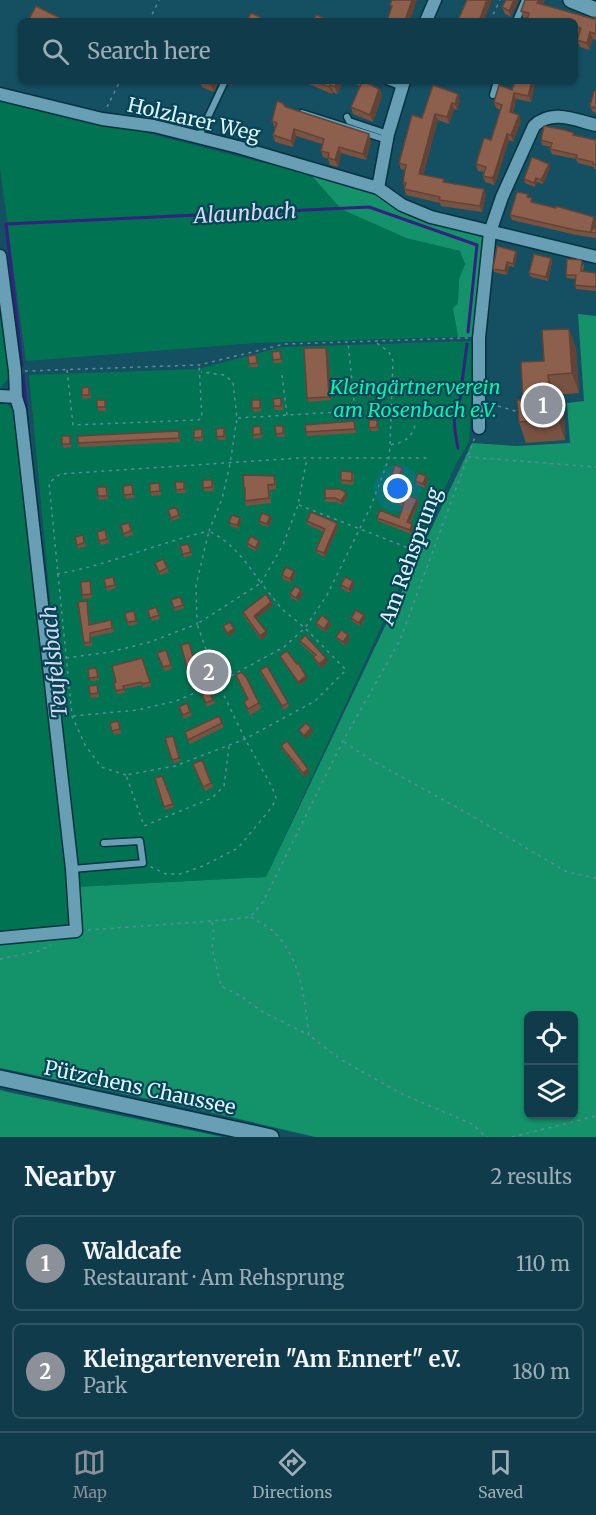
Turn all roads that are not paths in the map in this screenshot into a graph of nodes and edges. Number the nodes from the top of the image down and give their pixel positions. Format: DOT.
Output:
graph roads {
  1 [pos="435,0"];
  2 [pos="525,0"];
  3 [pos="571,0"];
  4 [pos="596,10"];
  5 [pos="427,18"];
  6 [pos="517,18"];
  7 [pos="224,84"];
  8 [pos="403,84"];
  9 [pos="496,84"];
  10 [pos="0,94"];
  11 [pos="493,95"];
  12 [pos="290,109"];
  13 [pos="347,117"];
  14 [pos="596,125"];
  15 [pos="199,136"];
  16 [pos="388,137"];
  17 [pos="378,188"];
  18 [pos="490,232"];
  19 [pos="0,256"];
  20 [pos="596,257"];
  21 [pos="0,396"];
  22 [pos="16,397"];
  23 [pos="479,429"];
  24 [pos="104,843"];
  25 [pos="72,869"];
  26 [pos="0,938"];
  27 [pos="0,1078"];
  28 [pos="271,1137"];
  1 -- 5 [label="street"];
  2 -- 6 [label="lane"];
  3 -- 4 [label="street"];
  7 -- 15 [label="lane"];
  8 -- 16 [label="street"];
  9 -- 11 [label="lane"];
  10 -- 15 [label="street, Holzlarer Weg"];
  12 -- 16 [label="lane"];
  13 -- 16 [label="lane"];
  14 -- 18 [label="street"];
  15 -- 17 [label="street, Holzlarer Weg"];
  16 -- 17 [label="street"];
  17 -- 18 [label="street"];
  18 -- 20 [label="street"];
  18 -- 23 [label="street"];
  19 -- 22 [label="street"];
  21 -- 22 [label="street"];
  22 -- 25 [label="street"];
  24 -- 25 [label="lane"];
  25 -- 26 [label="street"];
  27 -- 28 [label="street, Pützchens Chaussee"];
}
